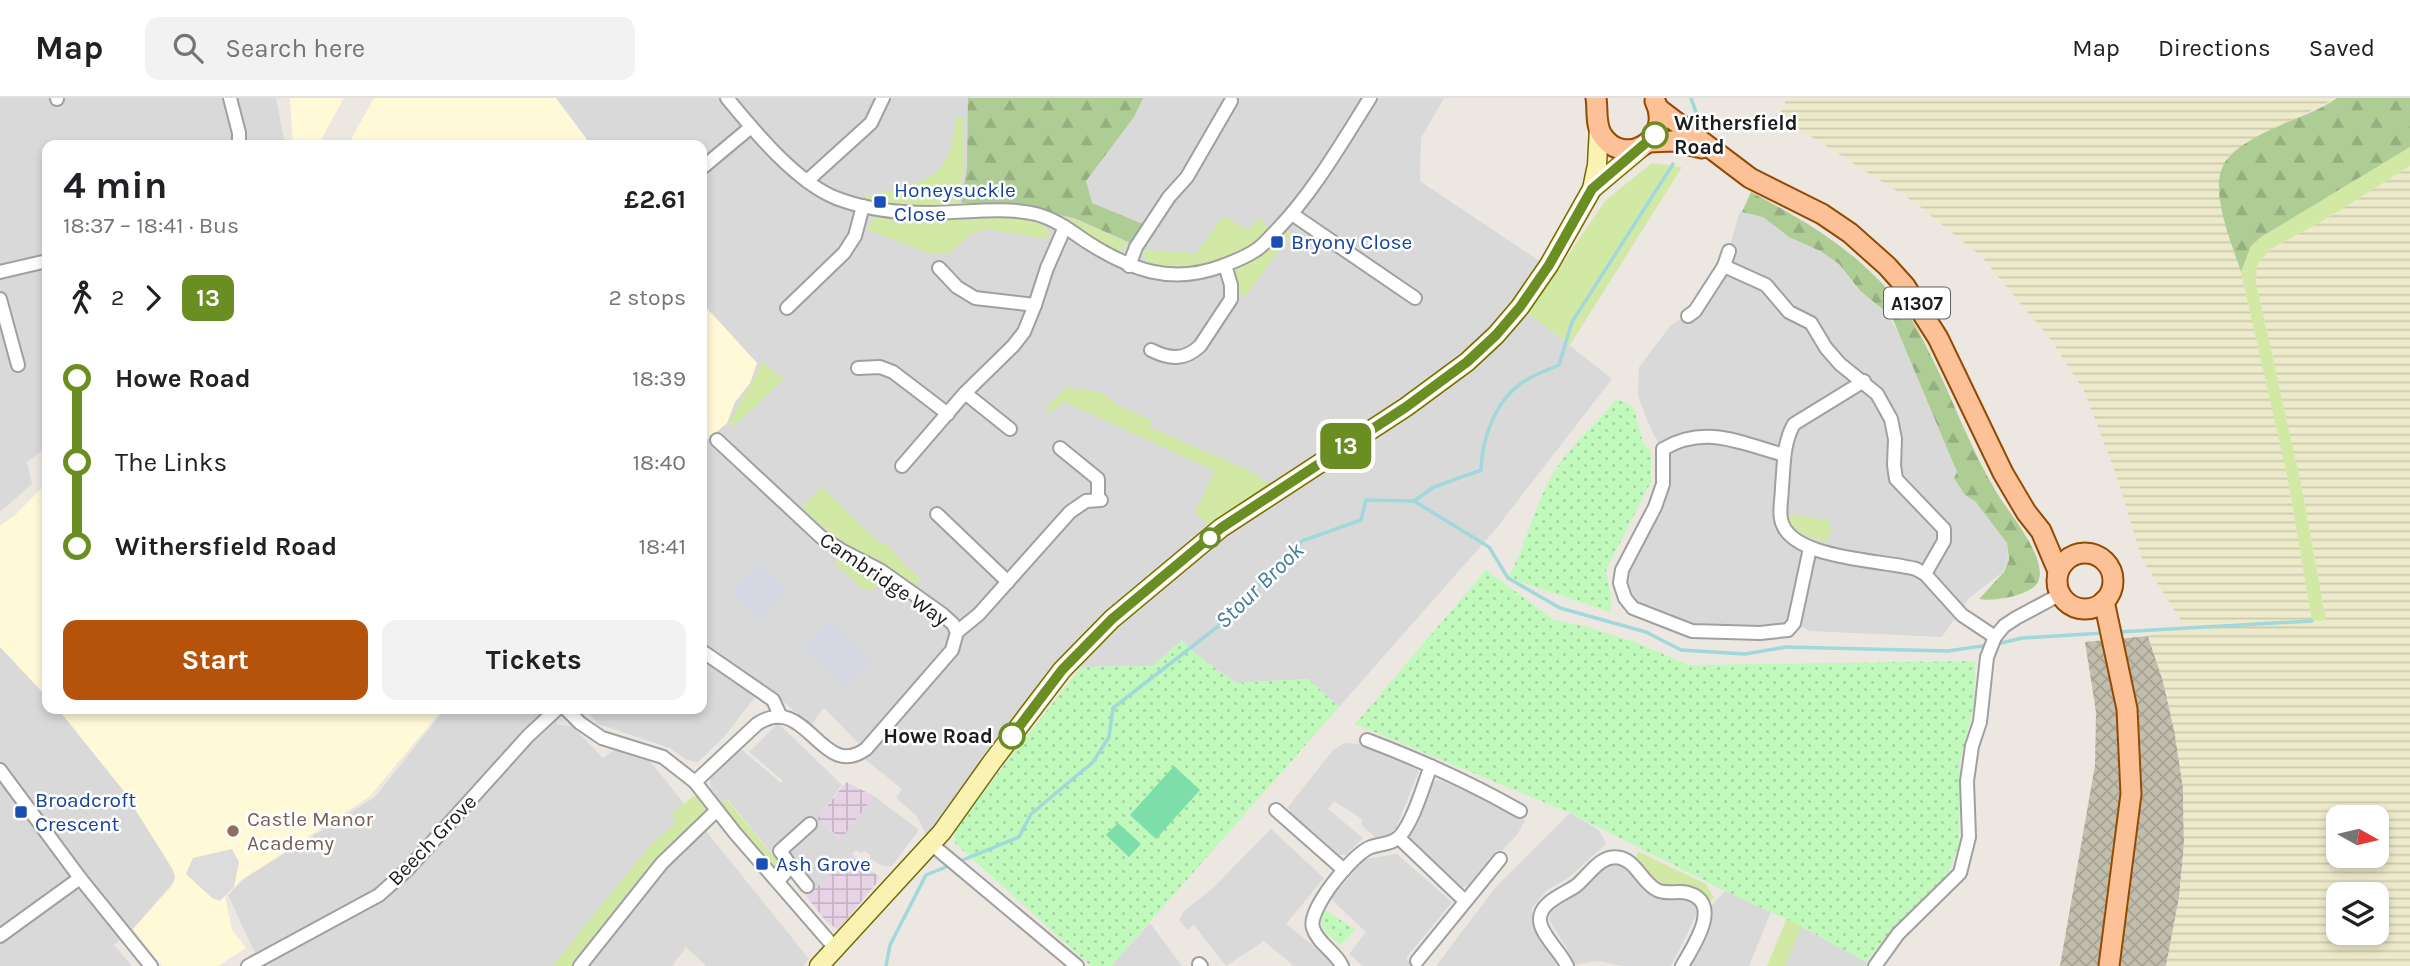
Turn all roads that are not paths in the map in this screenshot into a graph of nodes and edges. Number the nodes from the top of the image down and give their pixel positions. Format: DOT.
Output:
graph roads {
  1 [pos="230,98"];
  2 [pos="727,98"];
  3 [pos="883,98"];
  4 [pos="1370,98"];
  5 [pos="1231,100"];
  6 [pos="1655,102"];
  7 [pos="1599,109"];
  8 [pos="751,127"];
  9 [pos="239,140"];
  10 [pos="1646,144"];
  11 [pos="1709,149"];
  12 [pos="707,164"];
  13 [pos="807,181"];
  14 [pos="1592,189"];
  15 [pos="863,206"];
  16 [pos="1292,214"];
  17 [pos="1066,228"];
  18 [pos="1729,251"];
  19 [pos="42,262"];
  20 [pos="1225,265"];
  21 [pos="1129,266"];
  22 [pos="1724,266"];
  23 [pos="938,268"];
  24 [pos="0,272"];
  25 [pos="1415,298"];
  26 [pos="0,299"];
  27 [pos="1035,305"];
  28 [pos="787,308"];
  29 [pos="1688,316"];
  30 [pos="1151,350"];
  31 [pos="18,365"];
  32 [pos="857,369"];
  33 [pos="1864,381"];
  34 [pos="965,393"];
  35 [pos="948,414"];
  36 [pos="1010,429"];
  37 [pos="717,440"];
  38 [pos="1060,448"];
  39 [pos="1784,455"];
  40 [pos="902,466"];
  41 [pos="937,514"];
  42 [pos="2041,531"];
  43 [pos="1810,548"];
  44 [pos="2078,553"];
  45 [pos="2059,571"];
  46 [pos="1925,574"];
  47 [pos="1008,582"];
  48 [pos="2060,595"];
  49 [pos="2104,601"];
  50 [pos="2085,609"];
  51 [pos="957,632"];
  52 [pos="2108,635"];
  53 [pos="1995,638"];
  54 [pos="707,654"];
  55 [pos="552,714"];
  56 [pos="571,714"];
  57 [pos="780,715"];
  58 [pos="1367,740"];
  59 [pos="1431,766"];
  60 [pos="0,770"];
  61 [pos="695,782"];
  62 [pos="717,810"];
  63 [pos="1276,810"];
  64 [pos="1520,811"];
  65 [pos="810,824"];
  66 [pos="1399,838"];
  67 [pos="930,843"];
  68 [pos="1500,859"];
  69 [pos="792,866"];
  70 [pos="1345,870"];
  71 [pos="80,878"];
  72 [pos="778,881"];
  73 [pos="807,886"];
  74 [pos="1465,901"];
  75 [pos="0,936"];
  76 [pos="834,947"];
  77 [pos="1417,961"];
  78 [pos="151,966"];
  79 [pos="248,966"];
  80 [pos="579,966"];
  81 [pos="819,966"];
  82 [pos="1077,966"];
  83 [pos="1342,966"];
  84 [pos="1567,966"];
  85 [pos="1682,966"];
  86 [pos="1875,966"];
  87 [pos="2109,966"];
  1 -- 9 [label="street"];
  2 -- 8 [label="street"];
  3 -- 13 [label="street"];
  4 -- 16 [label="street"];
  5 -- 21 [label="street"];
  6 -- 10 [label="main road"];
  6 -- 11 [label="main road"];
  7 -- 10 [label="main road"];
  7 -- 14 [label="street"];
  8 -- 12 [label="street"];
  8 -- 13 [label="street"];
  10 -- 11 [label="main road"];
  10 -- 14 [label="street"];
  11 -- 42 [label="main road, A1307"];
  13 -- 15 [label="street"];
  14 -- 67 [label="street"];
  15 -- 17 [label="street"];
  15 -- 28 [label="street"];
  16 -- 20 [label="street"];
  16 -- 25 [label="street"];
  17 -- 21 [label="street"];
  17 -- 27 [label="street"];
  18 -- 22 [label="street"];
  19 -- 24 [label="street"];
  20 -- 21 [label="street"];
  20 -- 30 [label="street"];
  22 -- 29 [label="street"];
  22 -- 33 [label="street"];
  23 -- 27 [label="street"];
  26 -- 31 [label="street"];
  27 -- 34 [label="street"];
  32 -- 35 [label="street"];
  33 -- 39 [label="street"];
  33 -- 46 [label="street"];
  34 -- 35 [label="street"];
  34 -- 36 [label="street"];
  35 -- 40 [label="street"];
  37 -- 51 [label="street, Cambridge Way"];
  38 -- 47 [label="street"];
  39 -- 43 [label="street"];
  39 -- 43 [label="street"];
  41 -- 47 [label="street"];
  42 -- 44 [label="main road"];
  42 -- 45 [label="main road"];
  43 -- 46 [label="street"];
  44 -- 45 [label="main road"];
  44 -- 49 [label="main road"];
  45 -- 48 [label="main road"];
  46 -- 53 [label="street"];
  47 -- 51 [label="street"];
  48 -- 50 [label="main road"];
  48 -- 53 [label="street"];
  49 -- 50 [label="main road"];
  49 -- 52 [label="main road"];
  50 -- 52 [label="main road"];
  51 -- 57 [label="street, Cambridge Way"];
  52 -- 87 [label="main road"];
  53 -- 86 [label="street"];
  54 -- 57 [label="street, Cambridge Way"];
  55 -- 79 [label="street, Beech Grove"];
  56 -- 61 [label="street"];
  57 -- 61 [label="street"];
  58 -- 59 [label="street"];
  59 -- 64 [label="street"];
  59 -- 66 [label="street"];
  60 -- 71 [label="street"];
  61 -- 62 [label="street"];
  62 -- 72 [label="street"];
  62 -- 80 [label="street"];
  63 -- 70 [label="street"];
  65 -- 69 [label="street"];
  66 -- 70 [label="street"];
  66 -- 74 [label="street"];
  67 -- 76 [label="street"];
  67 -- 82 [label="street"];
  68 -- 74 [label="street"];
  69 -- 72 [label="street"];
  69 -- 73 [label="street"];
  70 -- 83 [label="street"];
  71 -- 75 [label="street"];
  71 -- 78 [label="street"];
  72 -- 76 [label="street"];
  74 -- 77 [label="street"];
  76 -- 81 [label="street"];
  84 -- 85 [label="street"];
}
